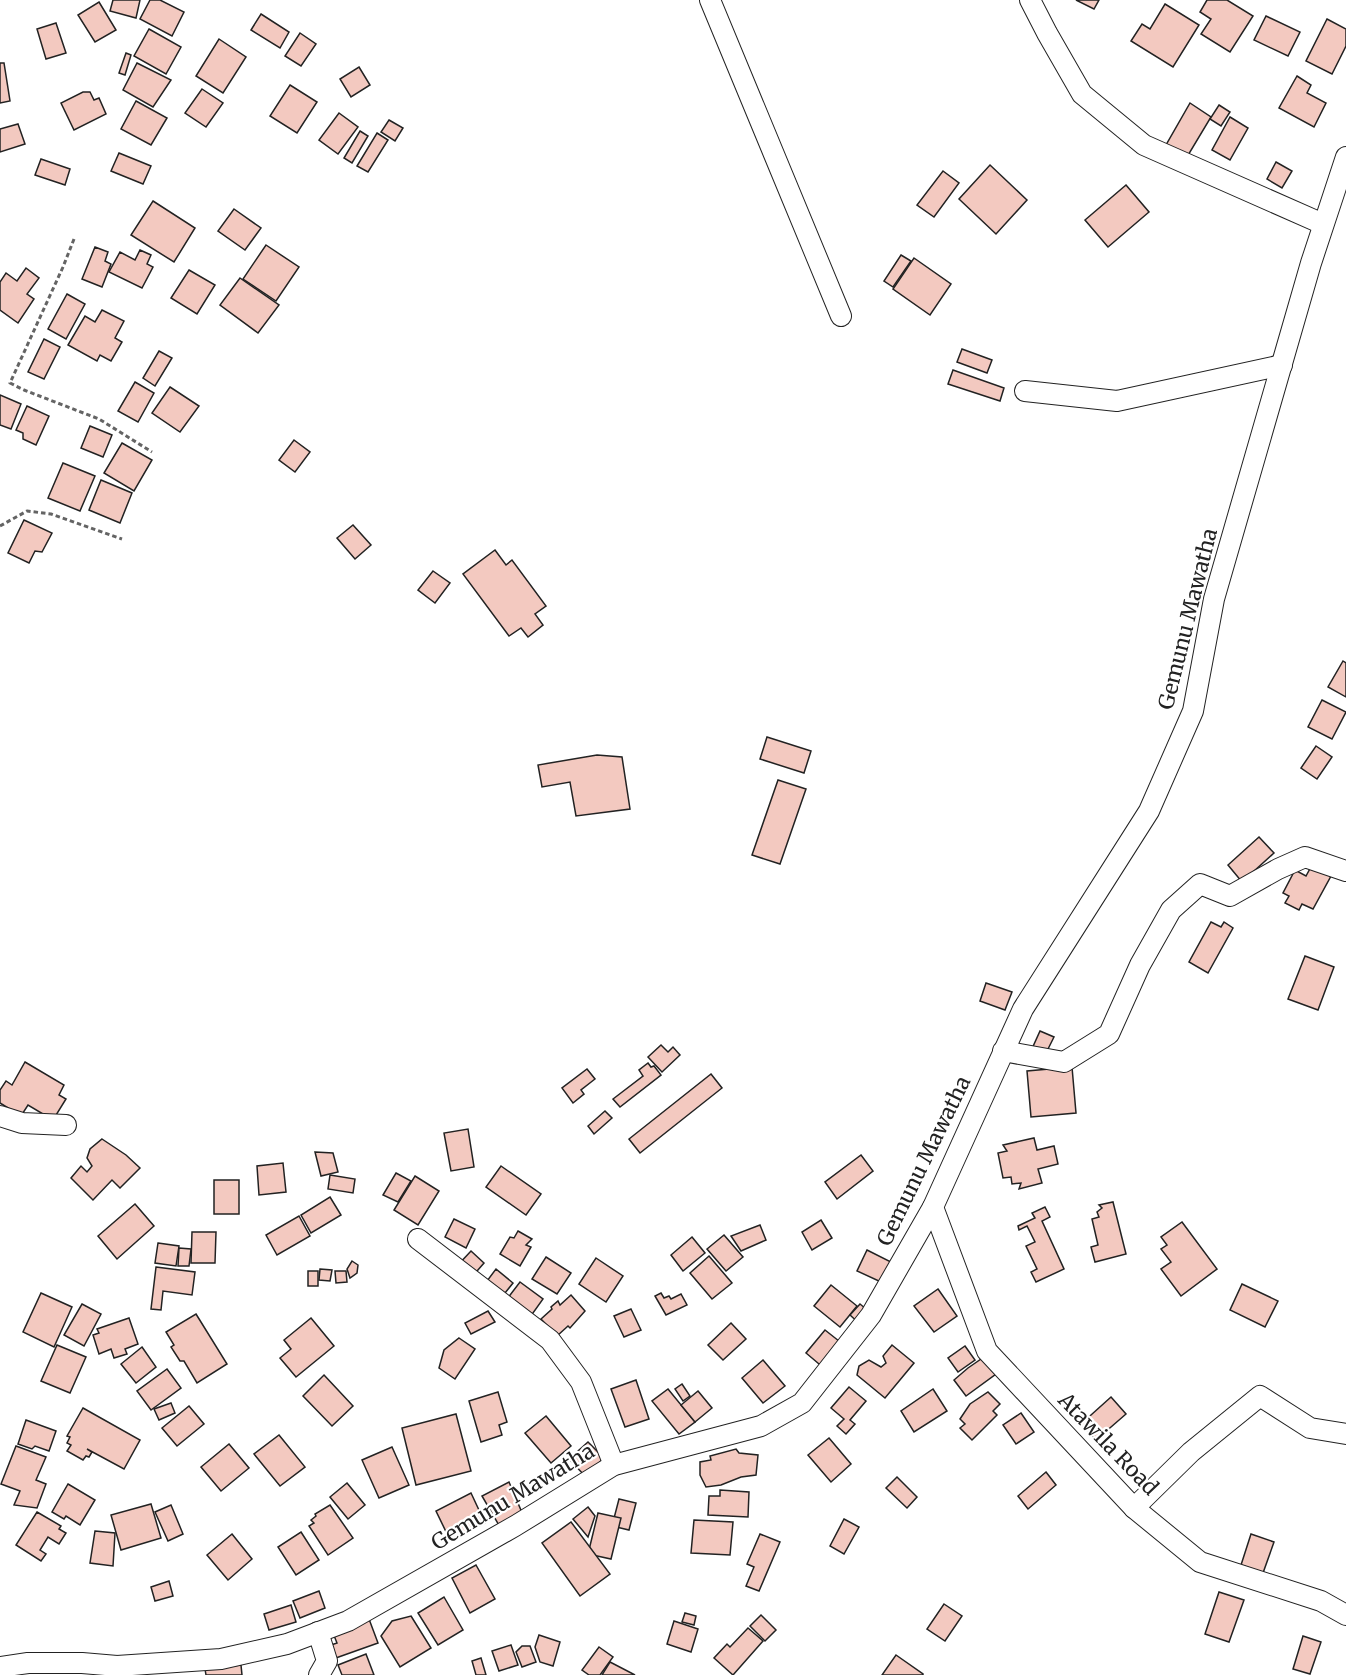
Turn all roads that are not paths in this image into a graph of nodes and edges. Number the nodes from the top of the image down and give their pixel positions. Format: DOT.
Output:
graph roads {
  1 [pos="710,0"];
  2 [pos="1030,0"];
  3 [pos="1346,157"];
  4 [pos="1323,224"];
  5 [pos="841,316"];
  6 [pos="1282,365"];
  7 [pos="1025,391"];
  8 [pos="1346,871"];
  9 [pos="1004,1051"];
  10 [pos="0,1116"];
  11 [pos="66,1125"];
  12 [pos="933,1207"];
  13 [pos="418,1239"];
  14 [pos="1346,1434"];
  15 [pos="614,1465"];
  16 [pos="1134,1508"];
  17 [pos="1346,1615"];
  18 [pos="318,1632"];
  19 [pos="0,1666"];
  20 [pos="319,1675"];
  1 -- 5 [label="street"];
  2 -- 4 [label="street"];
  3 -- 4 [label="street, Gemunu Mawatha"];
  4 -- 6 [label="street, Gemunu Mawatha"];
  6 -- 7 [label="street"];
  6 -- 9 [label="street, Gemunu Mawatha"];
  8 -- 9 [label="street"];
  9 -- 12 [label="street, Gemunu Mawatha"];
  10 -- 11 [label="street"];
  12 -- 15 [label="street, Gemunu Mawatha"];
  12 -- 16 [label="street, Atawila Road"];
  13 -- 15 [label="street"];
  14 -- 16 [label="street"];
  15 -- 18 [label="street, Gemunu Mawatha"];
  16 -- 17 [label="street, Atawila Road"];
  18 -- 19 [label="street, Gemunu Mawatha"];
  18 -- 20 [label="street"];
}
